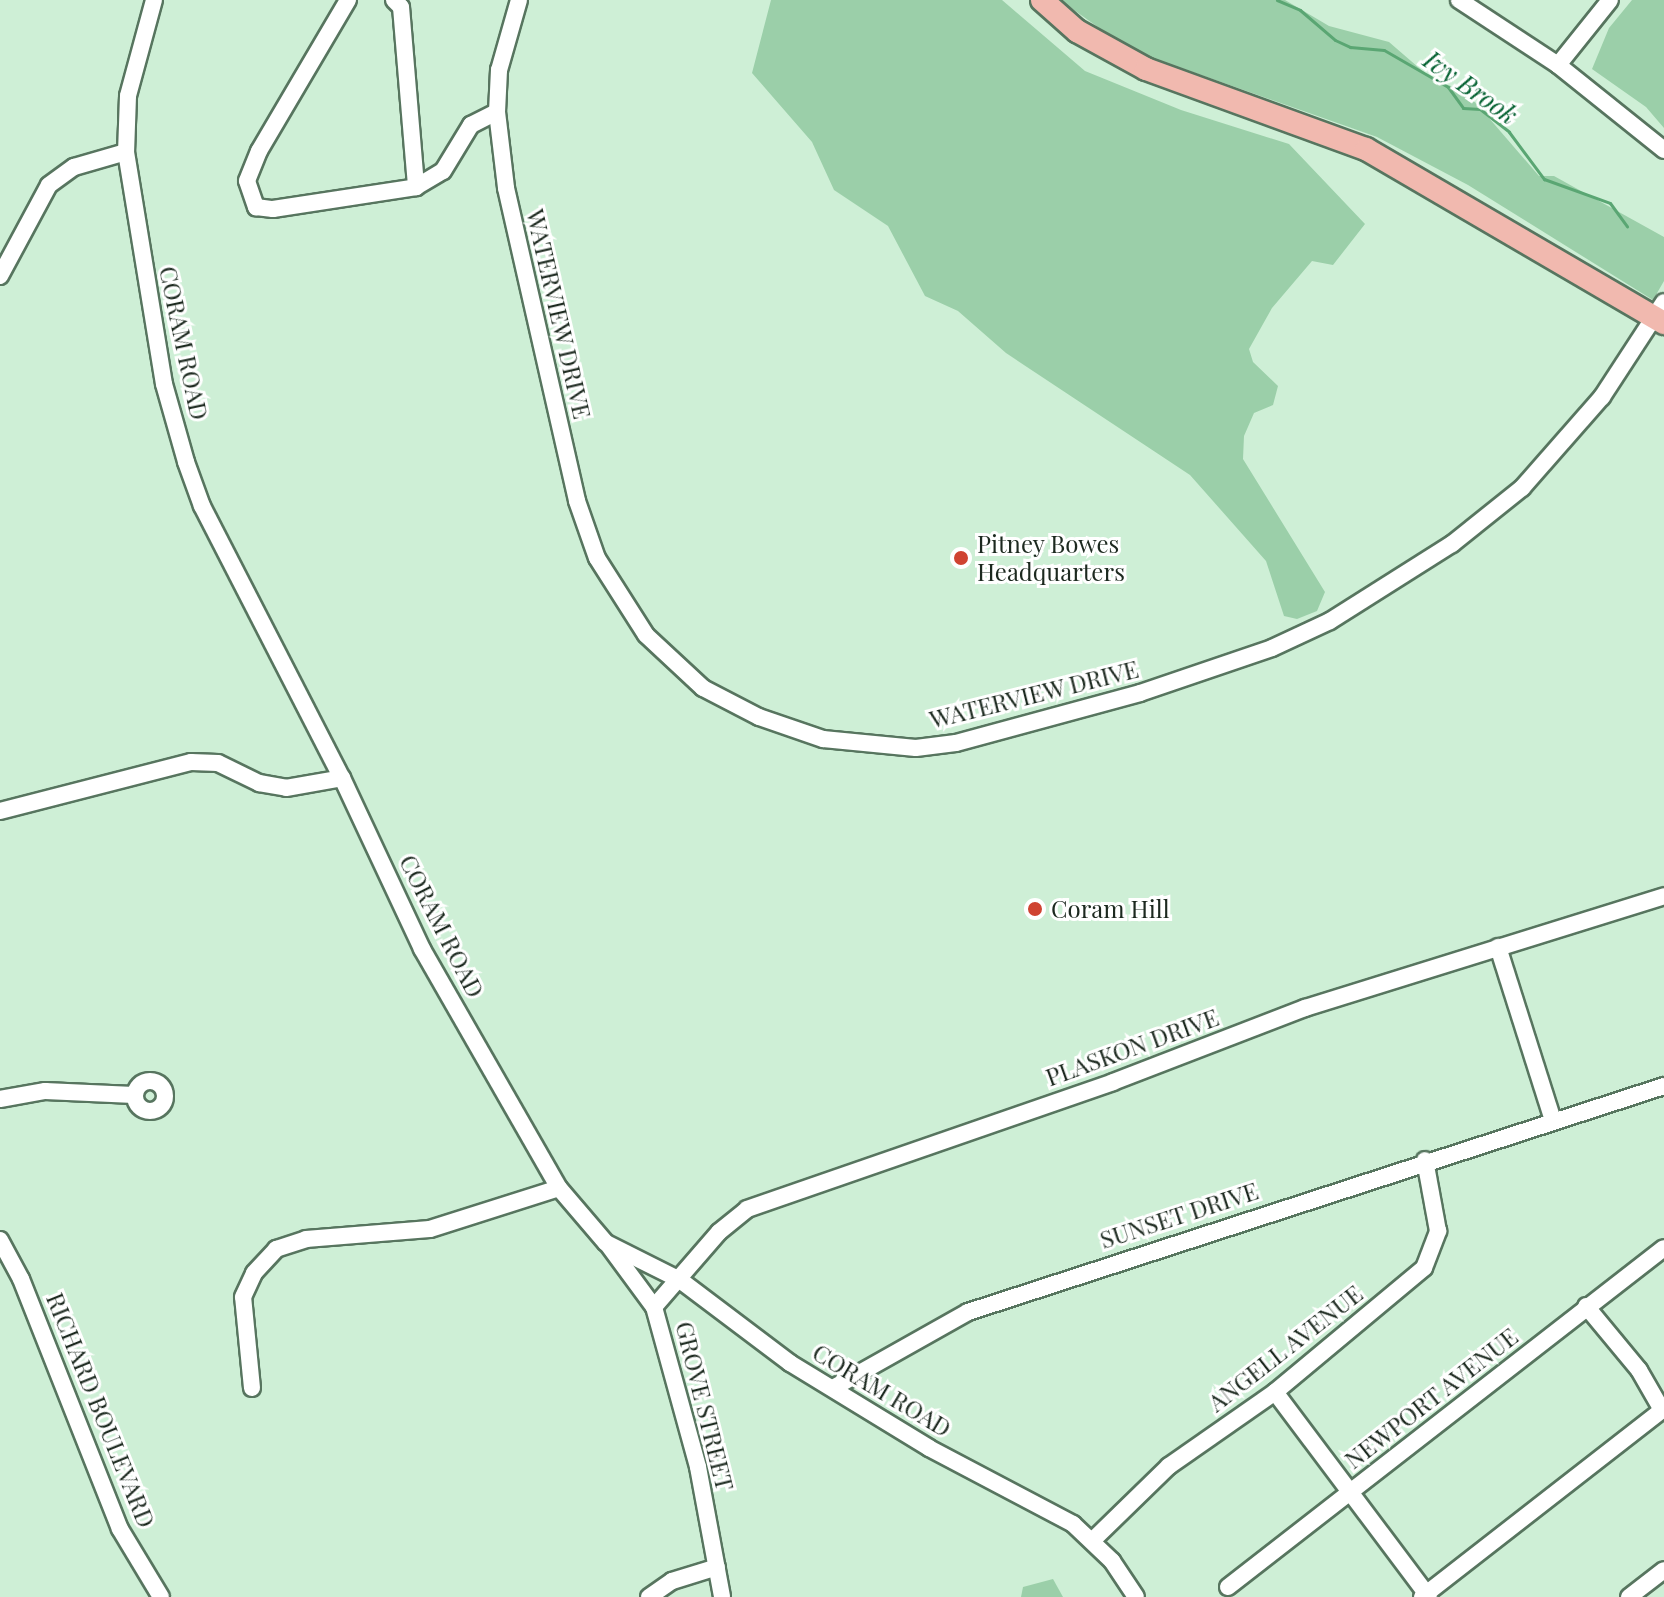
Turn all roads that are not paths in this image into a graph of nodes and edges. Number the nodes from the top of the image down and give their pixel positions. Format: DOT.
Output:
graph roads {
  1 [pos="154,0"];
  2 [pos="348,0"];
  3 [pos="394,0"];
  4 [pos="519,0"];
  5 [pos="1042,0"];
  6 [pos="1459,0"];
  7 [pos="1610,0"];
  8 [pos="1558,65"];
  9 [pos="497,112"];
  10 [pos="1664,150"];
  11 [pos="126,152"];
  12 [pos="416,187"];
  13 [pos="0,276"];
  14 [pos="1661,314"];
  15 [pos="342,778"];
  16 [pos="0,811"];
  17 [pos="1664,896"];
  18 [pos="1498,947"];
  19 [pos="1664,1086"];
  20 [pos="134,1095"];
  21 [pos="0,1099"];
  22 [pos="1553,1120"];
  23 [pos="1425,1160"];
  24 [pos="559,1188"];
  25 [pos="0,1240"];
  26 [pos="606,1243"];
  27 [pos="1664,1248"];
  28 [pos="680,1280"];
  29 [pos="1586,1306"];
  30 [pos="654,1307"];
  31 [pos="252,1388"];
  32 [pos="833,1388"];
  33 [pos="1275,1392"];
  34 [pos="1350,1492"];
  35 [pos="1093,1540"];
  36 [pos="717,1567"];
  37 [pos="1664,1570"];
  38 [pos="1228,1587"];
  39 [pos="1426,1596"];
  40 [pos="161,1597"];
  41 [pos="649,1597"];
  42 [pos="722,1597"];
  43 [pos="1136,1597"];
  44 [pos="1629,1597"];
  1 -- 11 [label="street, CORAM ROAD"];
  2 -- 12 [label="street"];
  3 -- 12 [label="street"];
  4 -- 9 [label="street, WATERVIEW DRIVE"];
  5 -- 14 [label="main road"];
  6 -- 8 [label="street"];
  7 -- 8 [label="street"];
  8 -- 10 [label="street"];
  9 -- 12 [label="street"];
  9 -- 14 [label="street, WATERVIEW DRIVE"];
  11 -- 13 [label="street"];
  11 -- 15 [label="street, CORAM ROAD"];
  15 -- 16 [label="street"];
  15 -- 24 [label="street, CORAM ROAD"];
  17 -- 18 [label="street, PLASKON DRIVE"];
  18 -- 22 [label="street"];
  18 -- 28 [label="street, PLASKON DRIVE"];
  19 -- 22 [label="street, SUNSET DRIVE"];
  20 -- 21 [label="street"];
  22 -- 23 [label="street, SUNSET DRIVE"];
  23 -- 32 [label="street, SUNSET DRIVE"];
  23 -- 33 [label="street, ANGELL AVENUE"];
  24 -- 26 [label="street, CORAM ROAD"];
  24 -- 31 [label="street"];
  25 -- 40 [label="street, RICHARD BOULEVARD"];
  26 -- 28 [label="street, CORAM ROAD"];
  26 -- 30 [label="street, GROVE STREET"];
  27 -- 29 [label="street, NEWPORT AVENUE"];
  28 -- 30 [label="street, PLASKON DRIVE"];
  28 -- 32 [label="street, CORAM ROAD"];
  29 -- 34 [label="street, NEWPORT AVENUE"];
  29 -- 39 [label="street"];
  30 -- 36 [label="street, GROVE STREET"];
  32 -- 35 [label="street, CORAM ROAD"];
  33 -- 34 [label="street"];
  33 -- 35 [label="street, ANGELL AVENUE"];
  34 -- 38 [label="street, NEWPORT AVENUE"];
  34 -- 39 [label="street"];
  35 -- 43 [label="street, CORAM ROAD"];
  36 -- 41 [label="street"];
  36 -- 42 [label="street, GROVE STREET"];
  37 -- 44 [label="street"];
}
